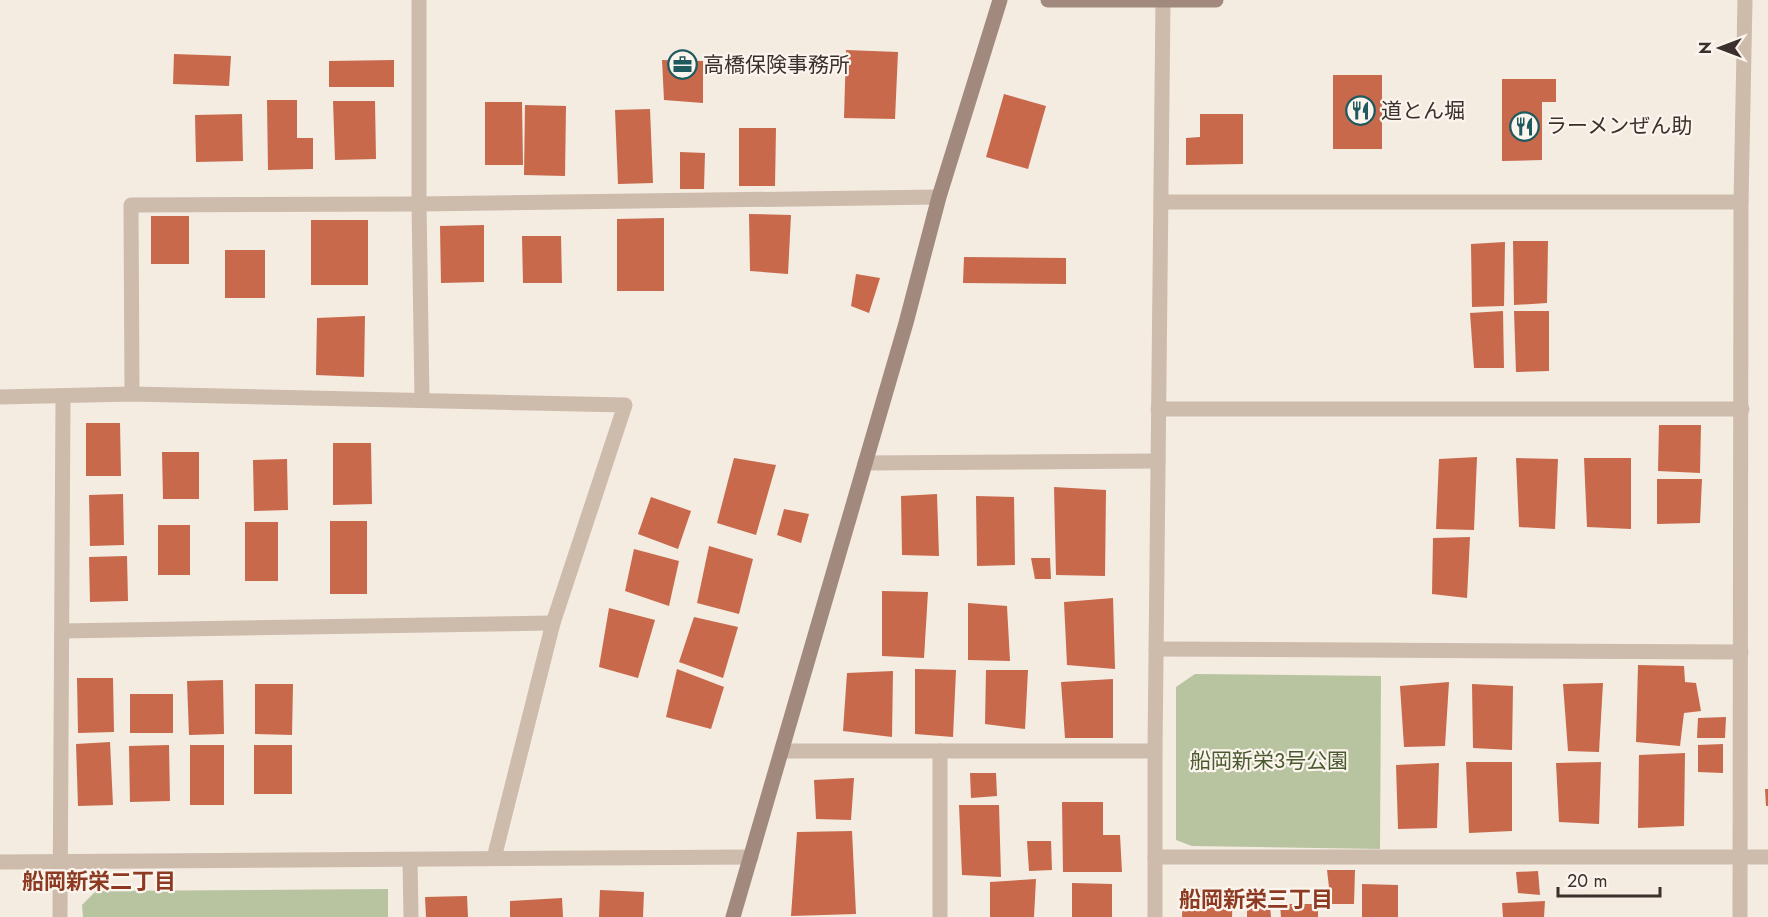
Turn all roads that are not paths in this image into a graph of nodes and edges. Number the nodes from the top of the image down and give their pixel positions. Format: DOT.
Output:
graph roads {
  1 [pos="419,0"];
  2 [pos="1000,0"];
  3 [pos="1048,0"];
  4 [pos="1163,0"];
  5 [pos="1216,0"];
  6 [pos="1745,0"];
  7 [pos="939,198"];
  8 [pos="1161,202"];
  9 [pos="1741,202"];
  10 [pos="419,204"];
  11 [pos="132,394"];
  12 [pos="0,397"];
  13 [pos="63,397"];
  14 [pos="422,399"];
  15 [pos="1158,409"];
  16 [pos="1742,409"];
  17 [pos="1158,461"];
  18 [pos="866,463"];
  19 [pos="553,623"];
  20 [pos="62,631"];
  21 [pos="1156,649"];
  22 [pos="1741,652"];
  23 [pos="783,751"];
  24 [pos="940,751"];
  25 [pos="1155,751"];
  26 [pos="1155,856"];
  27 [pos="1741,856"];
  28 [pos="751,857"];
  29 [pos="1768,857"];
  30 [pos="494,858"];
  31 [pos="410,860"];
  32 [pos="60,861"];
  33 [pos="0,862"];
  34 [pos="60,917"];
  35 [pos="411,917"];
  36 [pos="733,917"];
  37 [pos="940,917"];
  38 [pos="1155,917"];
  39 [pos="1740,917"];
  1 -- 10 [label="street"];
  2 -- 7 [label="street"];
  3 -- 4 [label="street"];
  4 -- 5 [label="street"];
  4 -- 8 [label="street"];
  6 -- 9 [label="street"];
  7 -- 10 [label="street"];
  7 -- 18 [label="street"];
  8 -- 9 [label="street"];
  8 -- 15 [label="street"];
  9 -- 16 [label="street"];
  10 -- 11 [label="street"];
  10 -- 14 [label="street"];
  11 -- 13 [label="street"];
  11 -- 14 [label="street"];
  12 -- 13 [label="street"];
  13 -- 20 [label="street"];
  14 -- 19 [label="street"];
  15 -- 16 [label="street"];
  15 -- 17 [label="street"];
  16 -- 22 [label="street"];
  17 -- 18 [label="street"];
  17 -- 21 [label="street"];
  18 -- 23 [label="street"];
  19 -- 20 [label="street"];
  19 -- 30 [label="street"];
  20 -- 32 [label="street"];
  21 -- 22 [label="street"];
  21 -- 25 [label="street"];
  22 -- 27 [label="street"];
  23 -- 24 [label="street"];
  23 -- 28 [label="street"];
  24 -- 25 [label="street"];
  24 -- 37 [label="street"];
  25 -- 26 [label="street"];
  26 -- 27 [label="street"];
  26 -- 38 [label="street"];
  27 -- 29 [label="street"];
  27 -- 39 [label="street"];
  28 -- 30 [label="street"];
  28 -- 36 [label="street"];
  30 -- 31 [label="street"];
  31 -- 32 [label="street"];
  31 -- 35 [label="street"];
  32 -- 33 [label="street"];
  32 -- 34 [label="street"];
}
